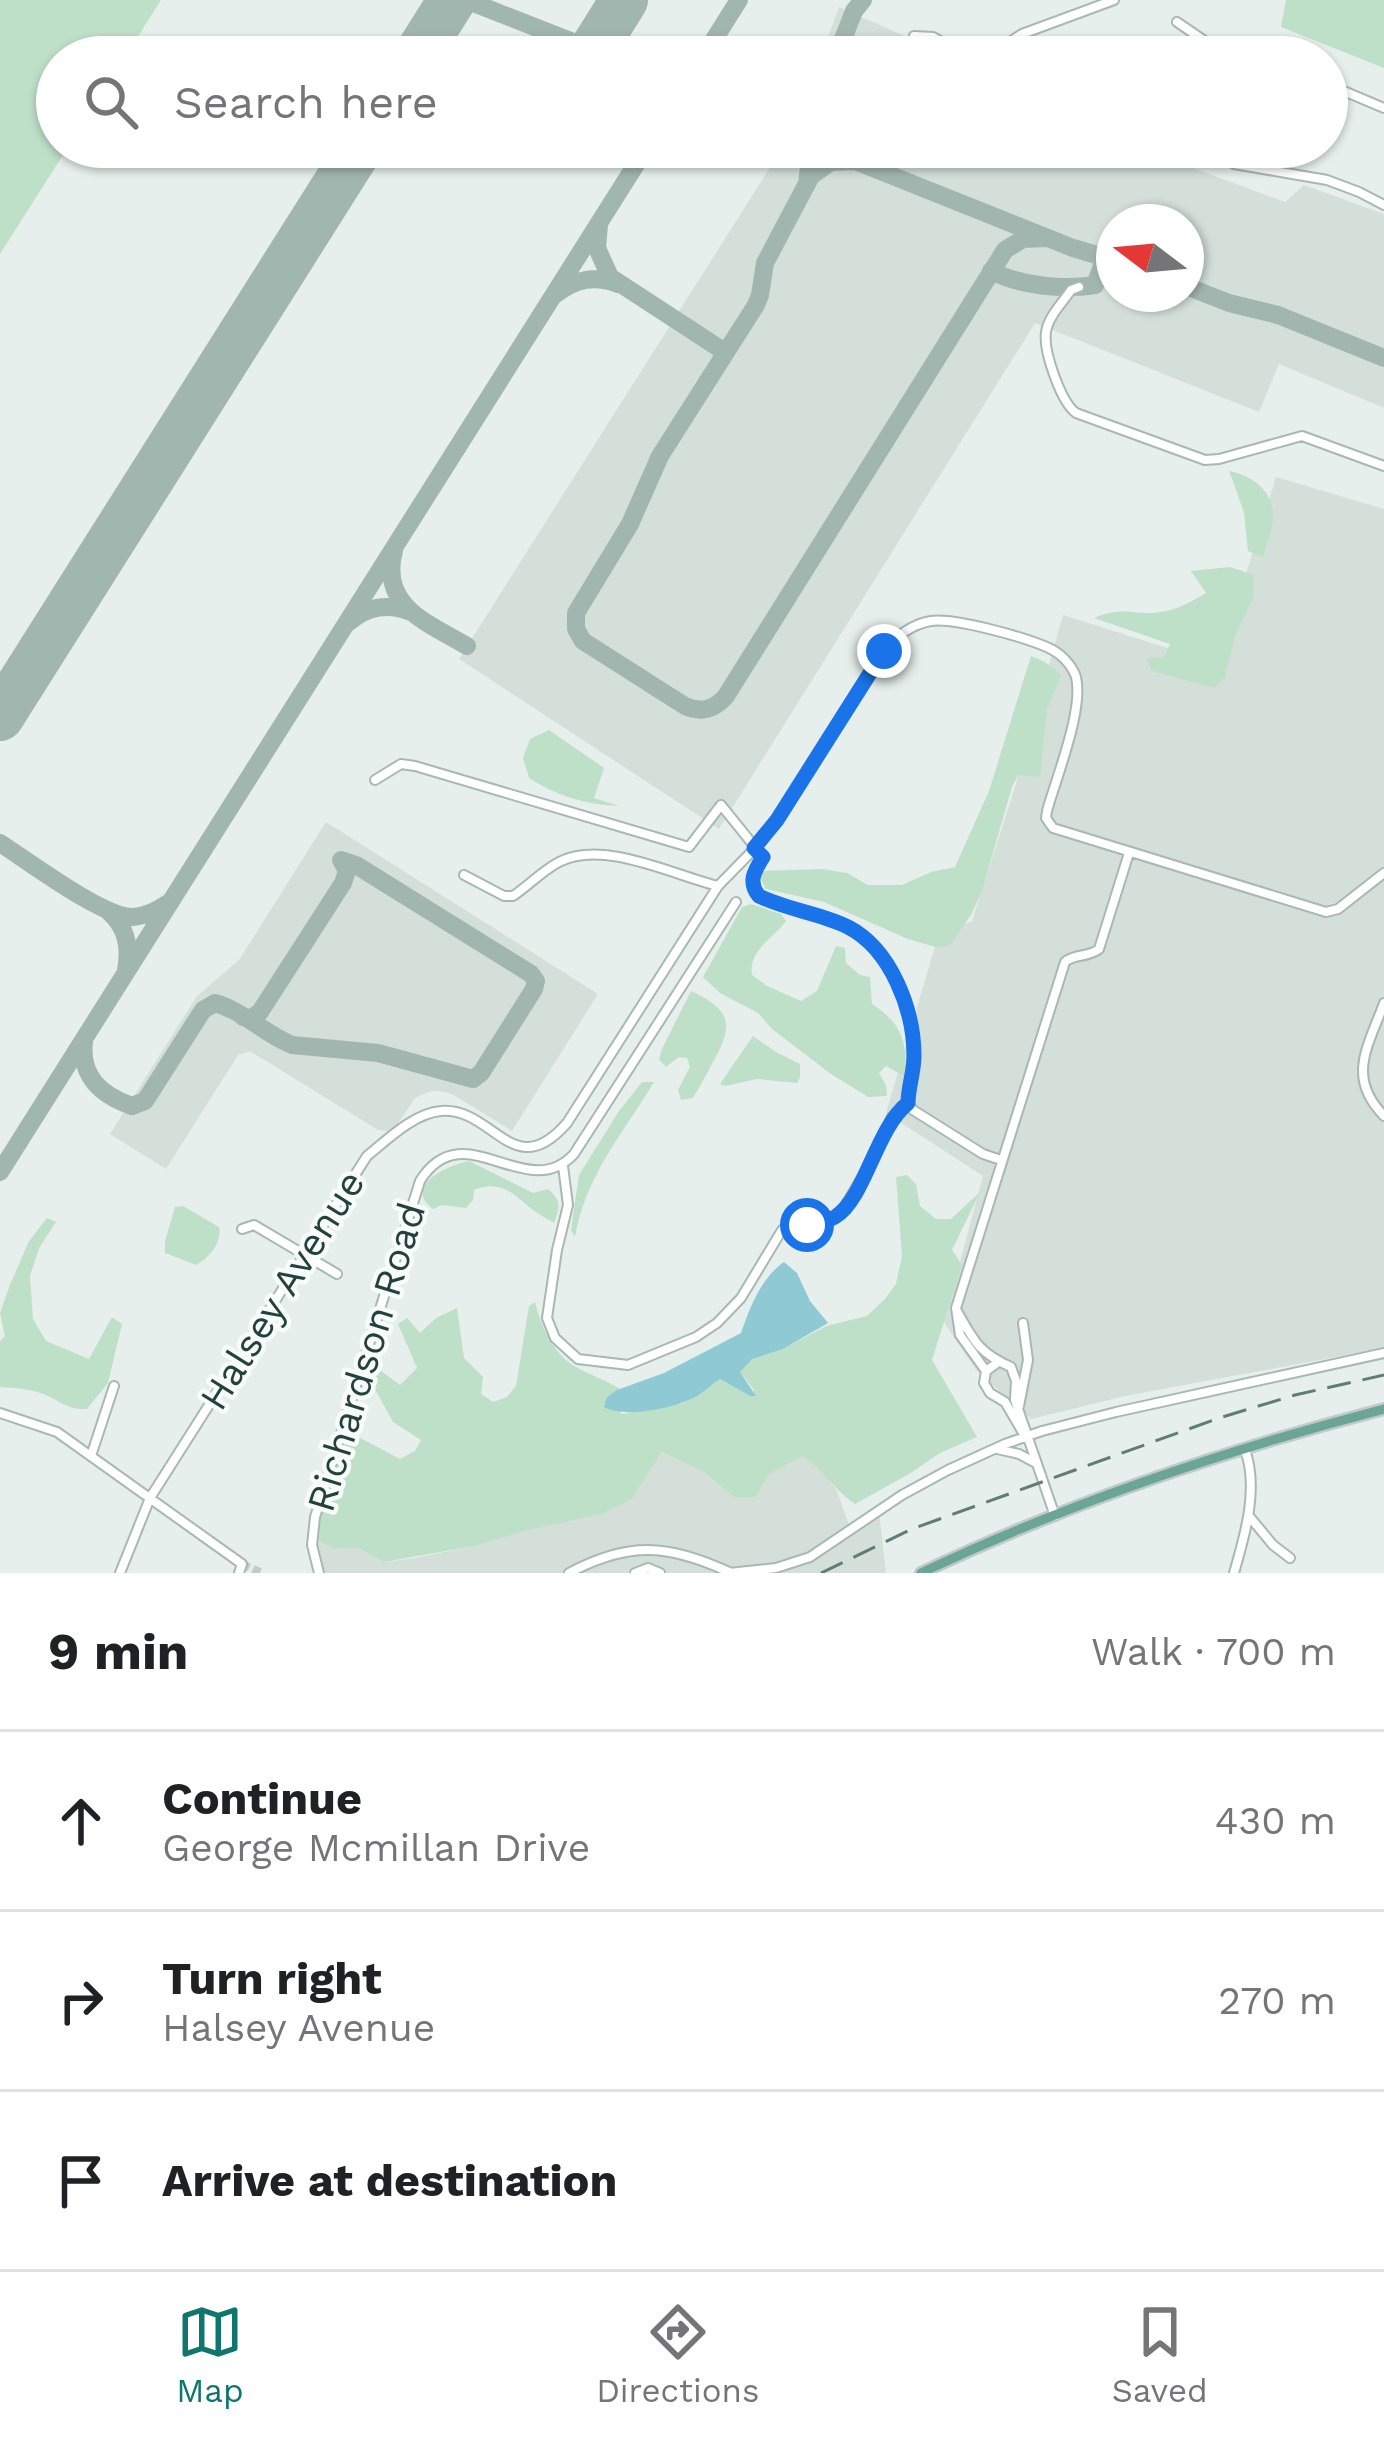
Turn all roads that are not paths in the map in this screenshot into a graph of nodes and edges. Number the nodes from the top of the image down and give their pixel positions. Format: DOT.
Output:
graph roads {
  1 [pos="1114,0"];
  2 [pos="1177,22"];
  3 [pos="1019,36"];
  4 [pos="1197,36"];
  5 [pos="1348,93"];
  6 [pos="1384,108"];
  7 [pos="1246,168"];
  8 [pos="1384,205"];
  9 [pos="1079,287"];
  10 [pos="1384,466"];
  11 [pos="375,780"];
  12 [pos="754,848"];
  13 [pos="1129,853"];
  14 [pos="1384,873"];
  15 [pos="464,874"];
  16 [pos="718,886"];
  17 [pos="736,902"];
  18 [pos="1384,1003"];
  19 [pos="908,1103"];
  20 [pos="1384,1116"];
  21 [pos="1000,1160"];
  22 [pos="563,1166"];
  23 [pos="242,1229"];
  24 [pos="305,1255"];
  25 [pos="338,1274"];
  26 [pos="956,1308"];
  27 [pos="1023,1324"];
  28 [pos="1384,1353"];
  29 [pos="997,1363"];
  30 [pos="986,1370"];
  31 [pos="114,1385"];
  32 [pos="1014,1388"];
  33 [pos="997,1396"];
  34 [pos="1019,1408"];
  35 [pos="1384,1409"];
  36 [pos="0,1412"];
  37 [pos="1026,1437"];
  38 [pos="995,1449"];
  39 [pos="1245,1450"];
  40 [pos="91,1456"];
  41 [pos="1035,1463"];
  42 [pos="150,1498"];
  43 [pos="1247,1515"];
  44 [pos="1054,1516"];
  45 [pos="1290,1558"];
  46 [pos="241,1568"];
  47 [pos="729,1572"];
  48 [pos="120,1573"];
  49 [pos="319,1573"];
  50 [pos="569,1573"];
  51 [pos="635,1573"];
  52 [pos="660,1573"];
  53 [pos="921,1573"];
  54 [pos="1234,1573"];
  1 -- 3 [label="street"];
  2 -- 4 [label="street"];
  5 -- 6 [label="street"];
  7 -- 8 [label="street"];
  9 -- 10 [label="street"];
  11 -- 12 [label="street"];
  12 -- 13 [label="street, Halsey Avenue"];
  12 -- 16 [label="street, Halsey Avenue"];
  12 -- 19 [label="street"];
  13 -- 14 [label="street, Halsey Avenue"];
  13 -- 21 [label="street"];
  15 -- 16 [label="street"];
  16 -- 24 [label="street, Halsey Avenue"];
  17 -- 22 [label="street"];
  18 -- 20 [label="street"];
  19 -- 21 [label="street"];
  19 -- 22 [label="street"];
  21 -- 26 [label="street"];
  22 -- 49 [label="street, Richardson Road"];
  23 -- 24 [label="street"];
  24 -- 25 [label="street"];
  24 -- 42 [label="street, Halsey Avenue"];
  26 -- 29 [label="street"];
  26 -- 30 [label="street"];
  27 -- 34 [label="street"];
  28 -- 37 [label="street"];
  29 -- 30 [label="street"];
  29 -- 32 [label="street"];
  30 -- 33 [label="street"];
  31 -- 40 [label="street"];
  32 -- 33 [label="street"];
  32 -- 34 [label="street"];
  33 -- 37 [label="street"];
  34 -- 37 [label="street"];
  35 -- 39 [label="main road"];
  36 -- 40 [label="street"];
  37 -- 38 [label="street"];
  37 -- 41 [label="street"];
  38 -- 41 [label="street"];
  38 -- 47 [label="street"];
  39 -- 43 [label="street"];
  39 -- 44 [label="main road"];
  40 -- 42 [label="street"];
  41 -- 44 [label="street"];
  42 -- 46 [label="street"];
  42 -- 48 [label="street, Halsey Avenue"];
  43 -- 45 [label="street"];
  43 -- 54 [label="street"];
  44 -- 53 [label="main road"];
  47 -- 50 [label="street"];
  51 -- 52 [label="street"];
}
